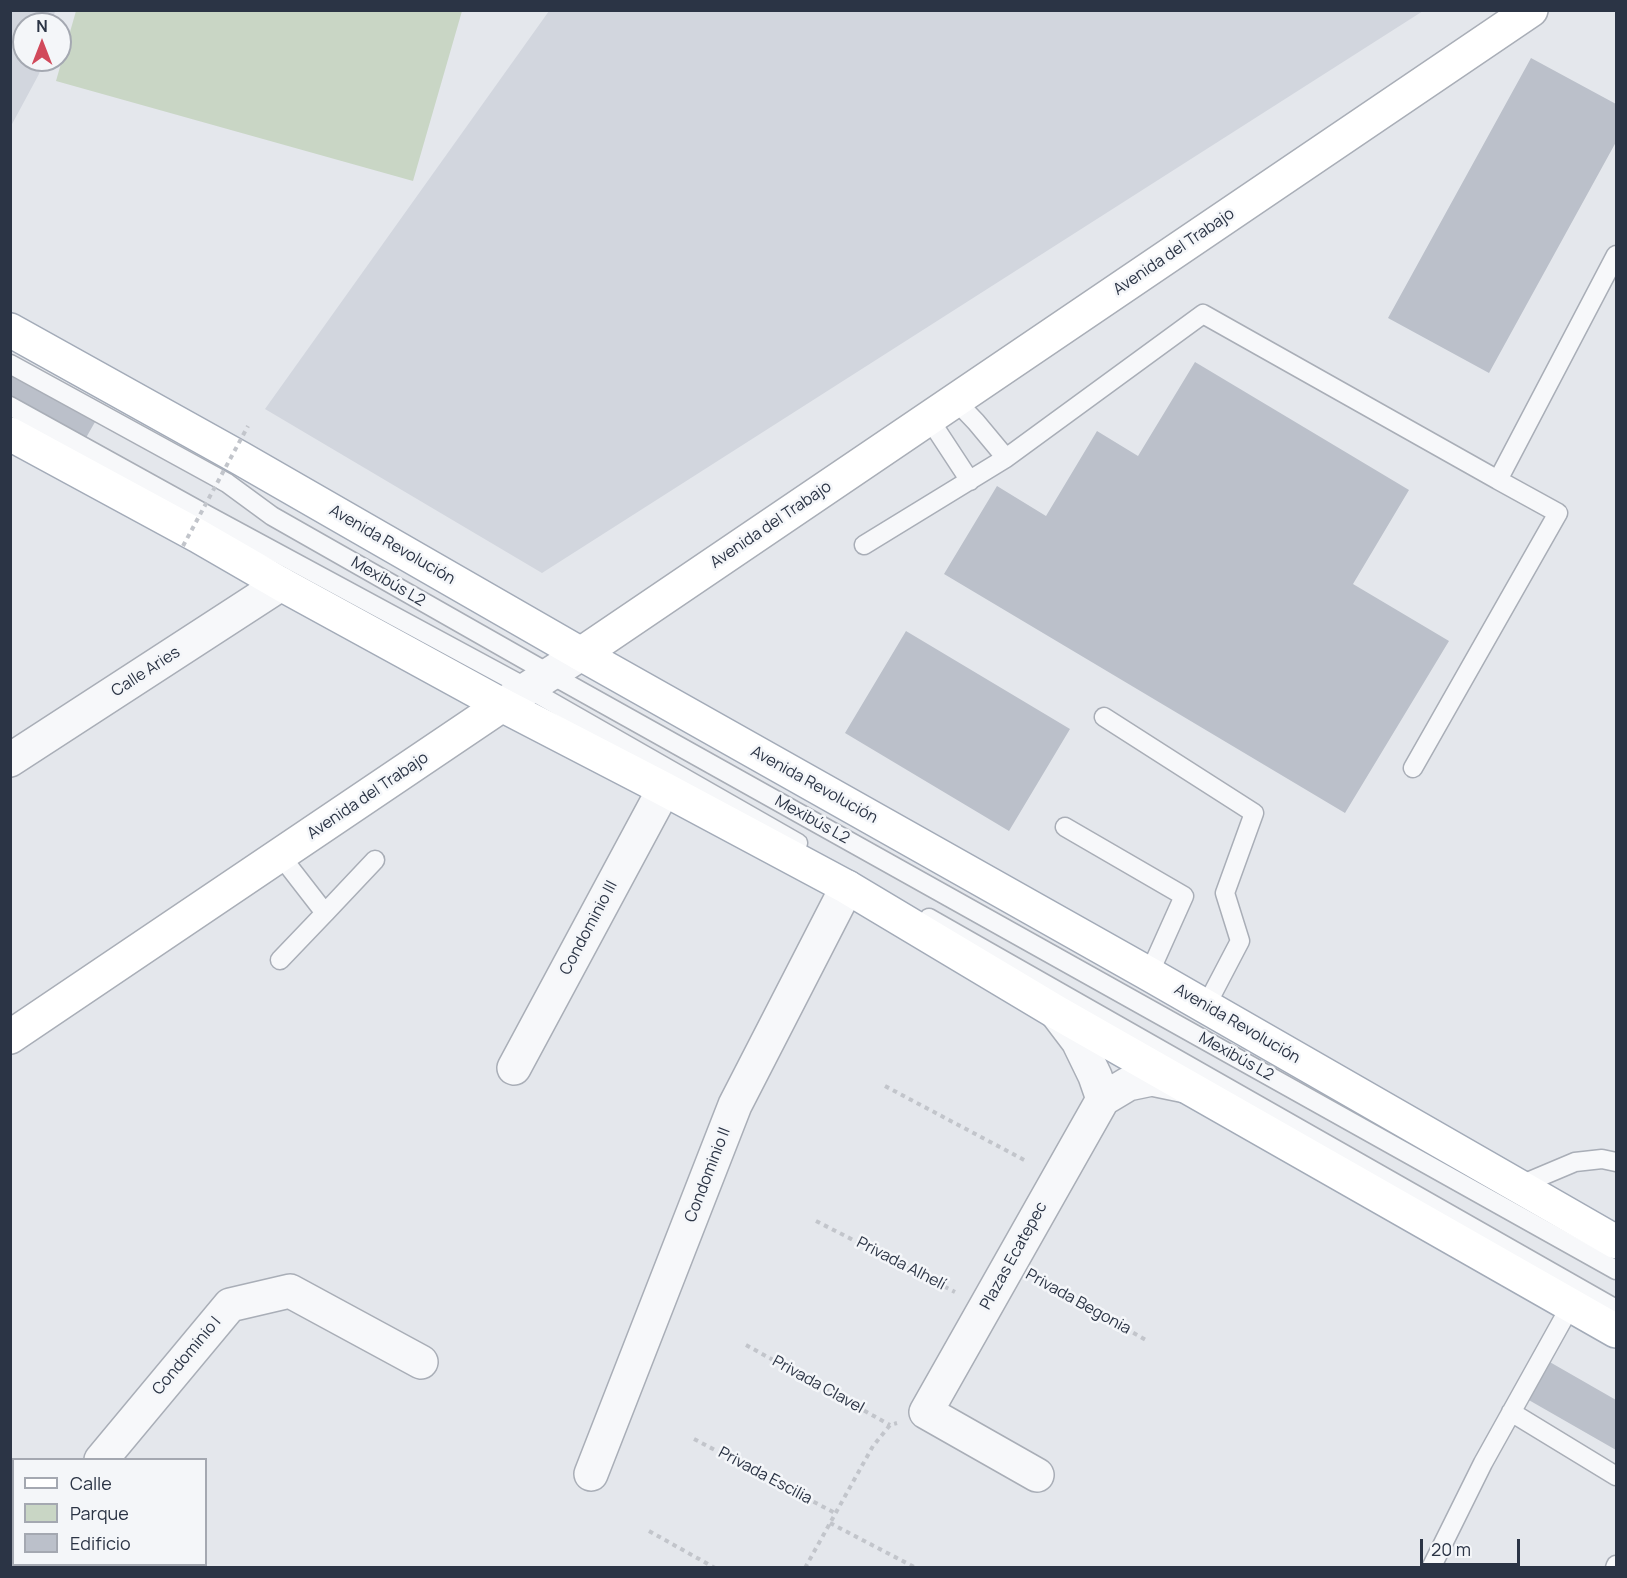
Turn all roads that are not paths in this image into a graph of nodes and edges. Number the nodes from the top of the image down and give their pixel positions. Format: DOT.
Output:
graph roads {
  1 [pos="1531,10"];
  2 [pos="1617,255"];
  3 [pos="10,330"];
  4 [pos="10,364"];
  5 [pos="10,406"];
  6 [pos="942,409"];
  7 [pos="15,442"];
  8 [pos="1006,458"];
  9 [pos="1498,480"];
  10 [pos="970,481"];
  11 [pos="864,545"];
  12 [pos="281,584"];
  13 [pos="581,654"];
  14 [pos="527,689"];
  15 [pos="1104,717"];
  16 [pos="10,760"];
  17 [pos="1413,768"];
  18 [pos="664,789"];
  19 [pos="1065,827"];
  20 [pos="280,855"];
  21 [pos="375,860"];
  22 [pos="847,886"];
  23 [pos="325,913"];
  24 [pos="280,960"];
  25 [pos="1149,974"];
  26 [pos="1206,1006"];
  27 [pos="1056,1012"];
  28 [pos="10,1037"];
  29 [pos="514,1068"];
  30 [pos="1186,1086"];
  31 [pos="1103,1099"];
  32 [pos="1614,1156"];
  33 [pos="1518,1186"];
  34 [pos="1617,1242"];
  35 [pos="1617,1270"];
  36 [pos="1571,1305"];
  37 [pos="1617,1309"];
  38 [pos="1617,1331"];
  39 [pos="421,1362"];
  40 [pos="1511,1412"];
  41 [pos="103,1458"];
  42 [pos="591,1474"];
  43 [pos="1037,1475"];
  44 [pos="1617,1476"];
  45 [pos="1431,1568"];
  1 -- 6 [label="main road, Avenida del Trabajo"];
  2 -- 9 [label="lane"];
  3 -- 13 [label="main road, Avenida Revolución"];
  4 -- 14 [label="lane, Mexibús L2"];
  5 -- 14 [label="lane, Mexibús L2"];
  6 -- 8 [label="lane"];
  6 -- 10 [label="lane"];
  6 -- 13 [label="main road, Avenida del Trabajo"];
  7 -- 12 [label="main road"];
  8 -- 9 [label="lane"];
  8 -- 10 [label="lane"];
  9 -- 17 [label="lane"];
  10 -- 11 [label="lane"];
  12 -- 14 [label="main road"];
  12 -- 16 [label="street, Calle Aries"];
  13 -- 14 [label="street, Avenida del Trabajo"];
  13 -- 25 [label="main road, Avenida Revolución"];
  14 -- 18 [label="main road"];
  14 -- 20 [label="main road, Avenida del Trabajo"];
  14 -- 35 [label="lane, Mexibús L2"];
  14 -- 37 [label="lane, Mexibús L2"];
  15 -- 26 [label="lane"];
  18 -- 22 [label="main road"];
  18 -- 29 [label="street, Condominio III"];
  19 -- 25 [label="lane"];
  20 -- 23 [label="lane"];
  20 -- 28 [label="main road, Avenida del Trabajo"];
  21 -- 23 [label="lane"];
  22 -- 27 [label="main road"];
  22 -- 42 [label="street, Condominio II"];
  23 -- 24 [label="lane"];
  25 -- 26 [label="main road, Avenida Revolución"];
  26 -- 33 [label="main road, Avenida Revolución"];
  27 -- 30 [label="main road"];
  27 -- 31 [label="street"];
  30 -- 31 [label="street, Plazas Ecatepec"];
  30 -- 36 [label="main road"];
  31 -- 43 [label="street, Plazas Ecatepec"];
  32 -- 33 [label="lane"];
  33 -- 34 [label="main road, Avenida Revolución"];
  36 -- 38 [label="main road"];
  36 -- 40 [label="lane"];
  39 -- 41 [label="street, Condominio I"];
  40 -- 44 [label="lane"];
  40 -- 45 [label="lane"];
}
